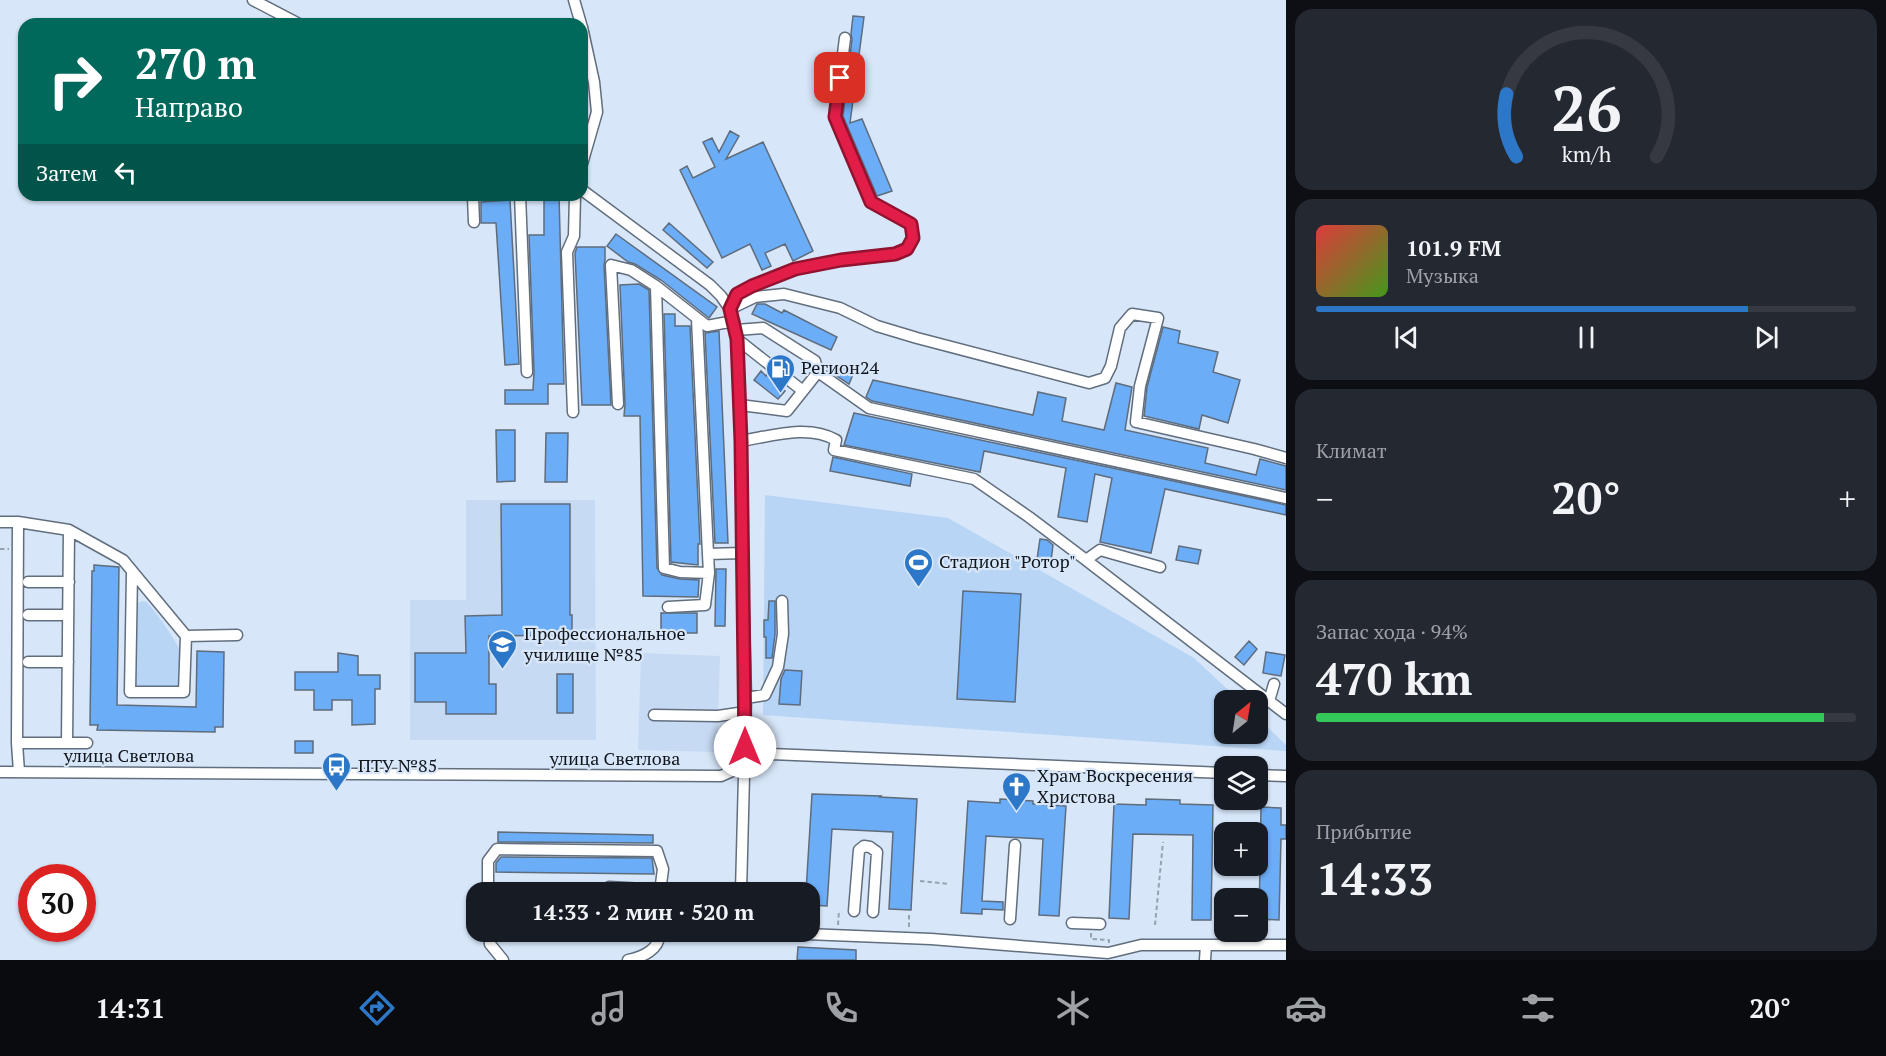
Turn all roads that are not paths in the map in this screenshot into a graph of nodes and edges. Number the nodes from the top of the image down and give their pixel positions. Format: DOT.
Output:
graph roads {
  1 [pos="253,0"];
  2 [pos="574,0"];
  3 [pos="288,18"];
  4 [pos="580,18"];
  5 [pos="845,38"];
  6 [pos="588,54"];
  7 [pos="588,143"];
  8 [pos="588,194"];
  9 [pos="473,201"];
  10 [pos="520,201"];
  11 [pos="575,201"];
  12 [pos="474,222"];
  13 [pos="657,286"];
  14 [pos="730,309"];
  15 [pos="697,319"];
  16 [pos="736,330"];
  17 [pos="527,372"];
  18 [pos="818,372"];
  19 [pos="803,392"];
  20 [pos="618,404"];
  21 [pos="740,405"];
  22 [pos="573,412"];
  23 [pos="741,441"];
  24 [pos="1286,458"];
  25 [pos="1286,498"];
  26 [pos="0,522"];
  27 [pos="18,522"];
  28 [pos="69,530"];
  29 [pos="742,553"];
  30 [pos="708,554"];
  31 [pos="1086,560"];
  32 [pos="1160,567"];
  33 [pos="132,573"];
  34 [pos="710,573"];
  35 [pos="28,582"];
  36 [pos="69,582"];
  37 [pos="782,601"];
  38 [pos="668,607"];
  39 [pos="28,615"];
  40 [pos="68,615"];
  41 [pos="237,635"];
  42 [pos="186,636"];
  43 [pos="28,662"];
  44 [pos="68,662"];
  45 [pos="1274,684"];
  46 [pos="746,698"];
  47 [pos="1269,701"];
  48 [pos="745,712"];
  49 [pos="1286,714"];
  50 [pos="654,715"];
  51 [pos="67,742"];
  52 [pos="18,743"];
  53 [pos="87,743"];
  54 [pos="745,764"];
  55 [pos="0,772"];
  56 [pos="19,772"];
  57 [pos="1214,774"];
  58 [pos="1268,775"];
  59 [pos="1286,776"];
  60 [pos="1015,845"];
  61 [pos="488,882"];
  62 [pos="662,882"];
  63 [pos="741,882"];
  64 [pos="854,911"];
  65 [pos="873,912"];
  66 [pos="1010,919"];
  67 [pos="1072,923"];
  68 [pos="1095,924"];
  69 [pos="820,934"];
  70 [pos="490,942"];
  71 [pos="658,942"];
  72 [pos="1206,945"];
  73 [pos="1286,945"];
  74 [pos="1107,956"];
  75 [pos="503,960"];
  76 [pos="628,960"];
  77 [pos="1204,960"];
  1 -- 3 [label="street"];
  2 -- 4 [label="street"];
  5 -- 14 [label="street"];
  6 -- 7 [label="street"];
  8 -- 14 [label="street"];
  9 -- 12 [label="street"];
  10 -- 17 [label="street"];
  11 -- 22 [label="street"];
  13 -- 15 [label="street"];
  13 -- 20 [label="street"];
  13 -- 34 [label="street"];
  14 -- 16 [label="street"];
  14 -- 24 [label="street"];
  15 -- 16 [label="street"];
  15 -- 30 [label="street"];
  16 -- 18 [label="street"];
  16 -- 19 [label="street"];
  16 -- 21 [label="street"];
  18 -- 19 [label="street"];
  18 -- 25 [label="street"];
  19 -- 21 [label="street"];
  21 -- 23 [label="street"];
  23 -- 29 [label="street"];
  23 -- 31 [label="street"];
  26 -- 27 [label="street"];
  27 -- 28 [label="street"];
  27 -- 52 [label="street"];
  28 -- 33 [label="street"];
  28 -- 36 [label="street"];
  29 -- 30 [label="street"];
  29 -- 46 [label="street"];
  30 -- 34 [label="street"];
  31 -- 32 [label="street"];
  31 -- 47 [label="street"];
  33 -- 42 [label="street"];
  33 -- 42 [label="street"];
  34 -- 38 [label="street"];
  35 -- 36 [label="street"];
  36 -- 40 [label="street"];
  37 -- 46 [label="street"];
  39 -- 40 [label="street"];
  40 -- 44 [label="street"];
  41 -- 42 [label="street"];
  43 -- 44 [label="street"];
  44 -- 51 [label="street"];
  45 -- 47 [label="street"];
  46 -- 48 [label="street"];
  47 -- 49 [label="street"];
  48 -- 50 [label="street"];
  48 -- 54 [label="street"];
  51 -- 52 [label="street"];
  51 -- 53 [label="street"];
  52 -- 56 [label="street"];
  54 -- 56 [label="street, улица Светлова"];
  54 -- 57 [label="street, улица Светлова"];
  54 -- 63 [label="street"];
  55 -- 56 [label="street, улица Светлова"];
  58 -- 59 [label="street"];
  60 -- 66 [label="street"];
  61 -- 62 [label="street"];
  64 -- 65 [label="street"];
  67 -- 68 [label="street"];
  69 -- 74 [label="street"];
  70 -- 75 [label="street"];
  71 -- 76 [label="street"];
  72 -- 73 [label="street"];
  72 -- 74 [label="street"];
  72 -- 77 [label="street"];
}
